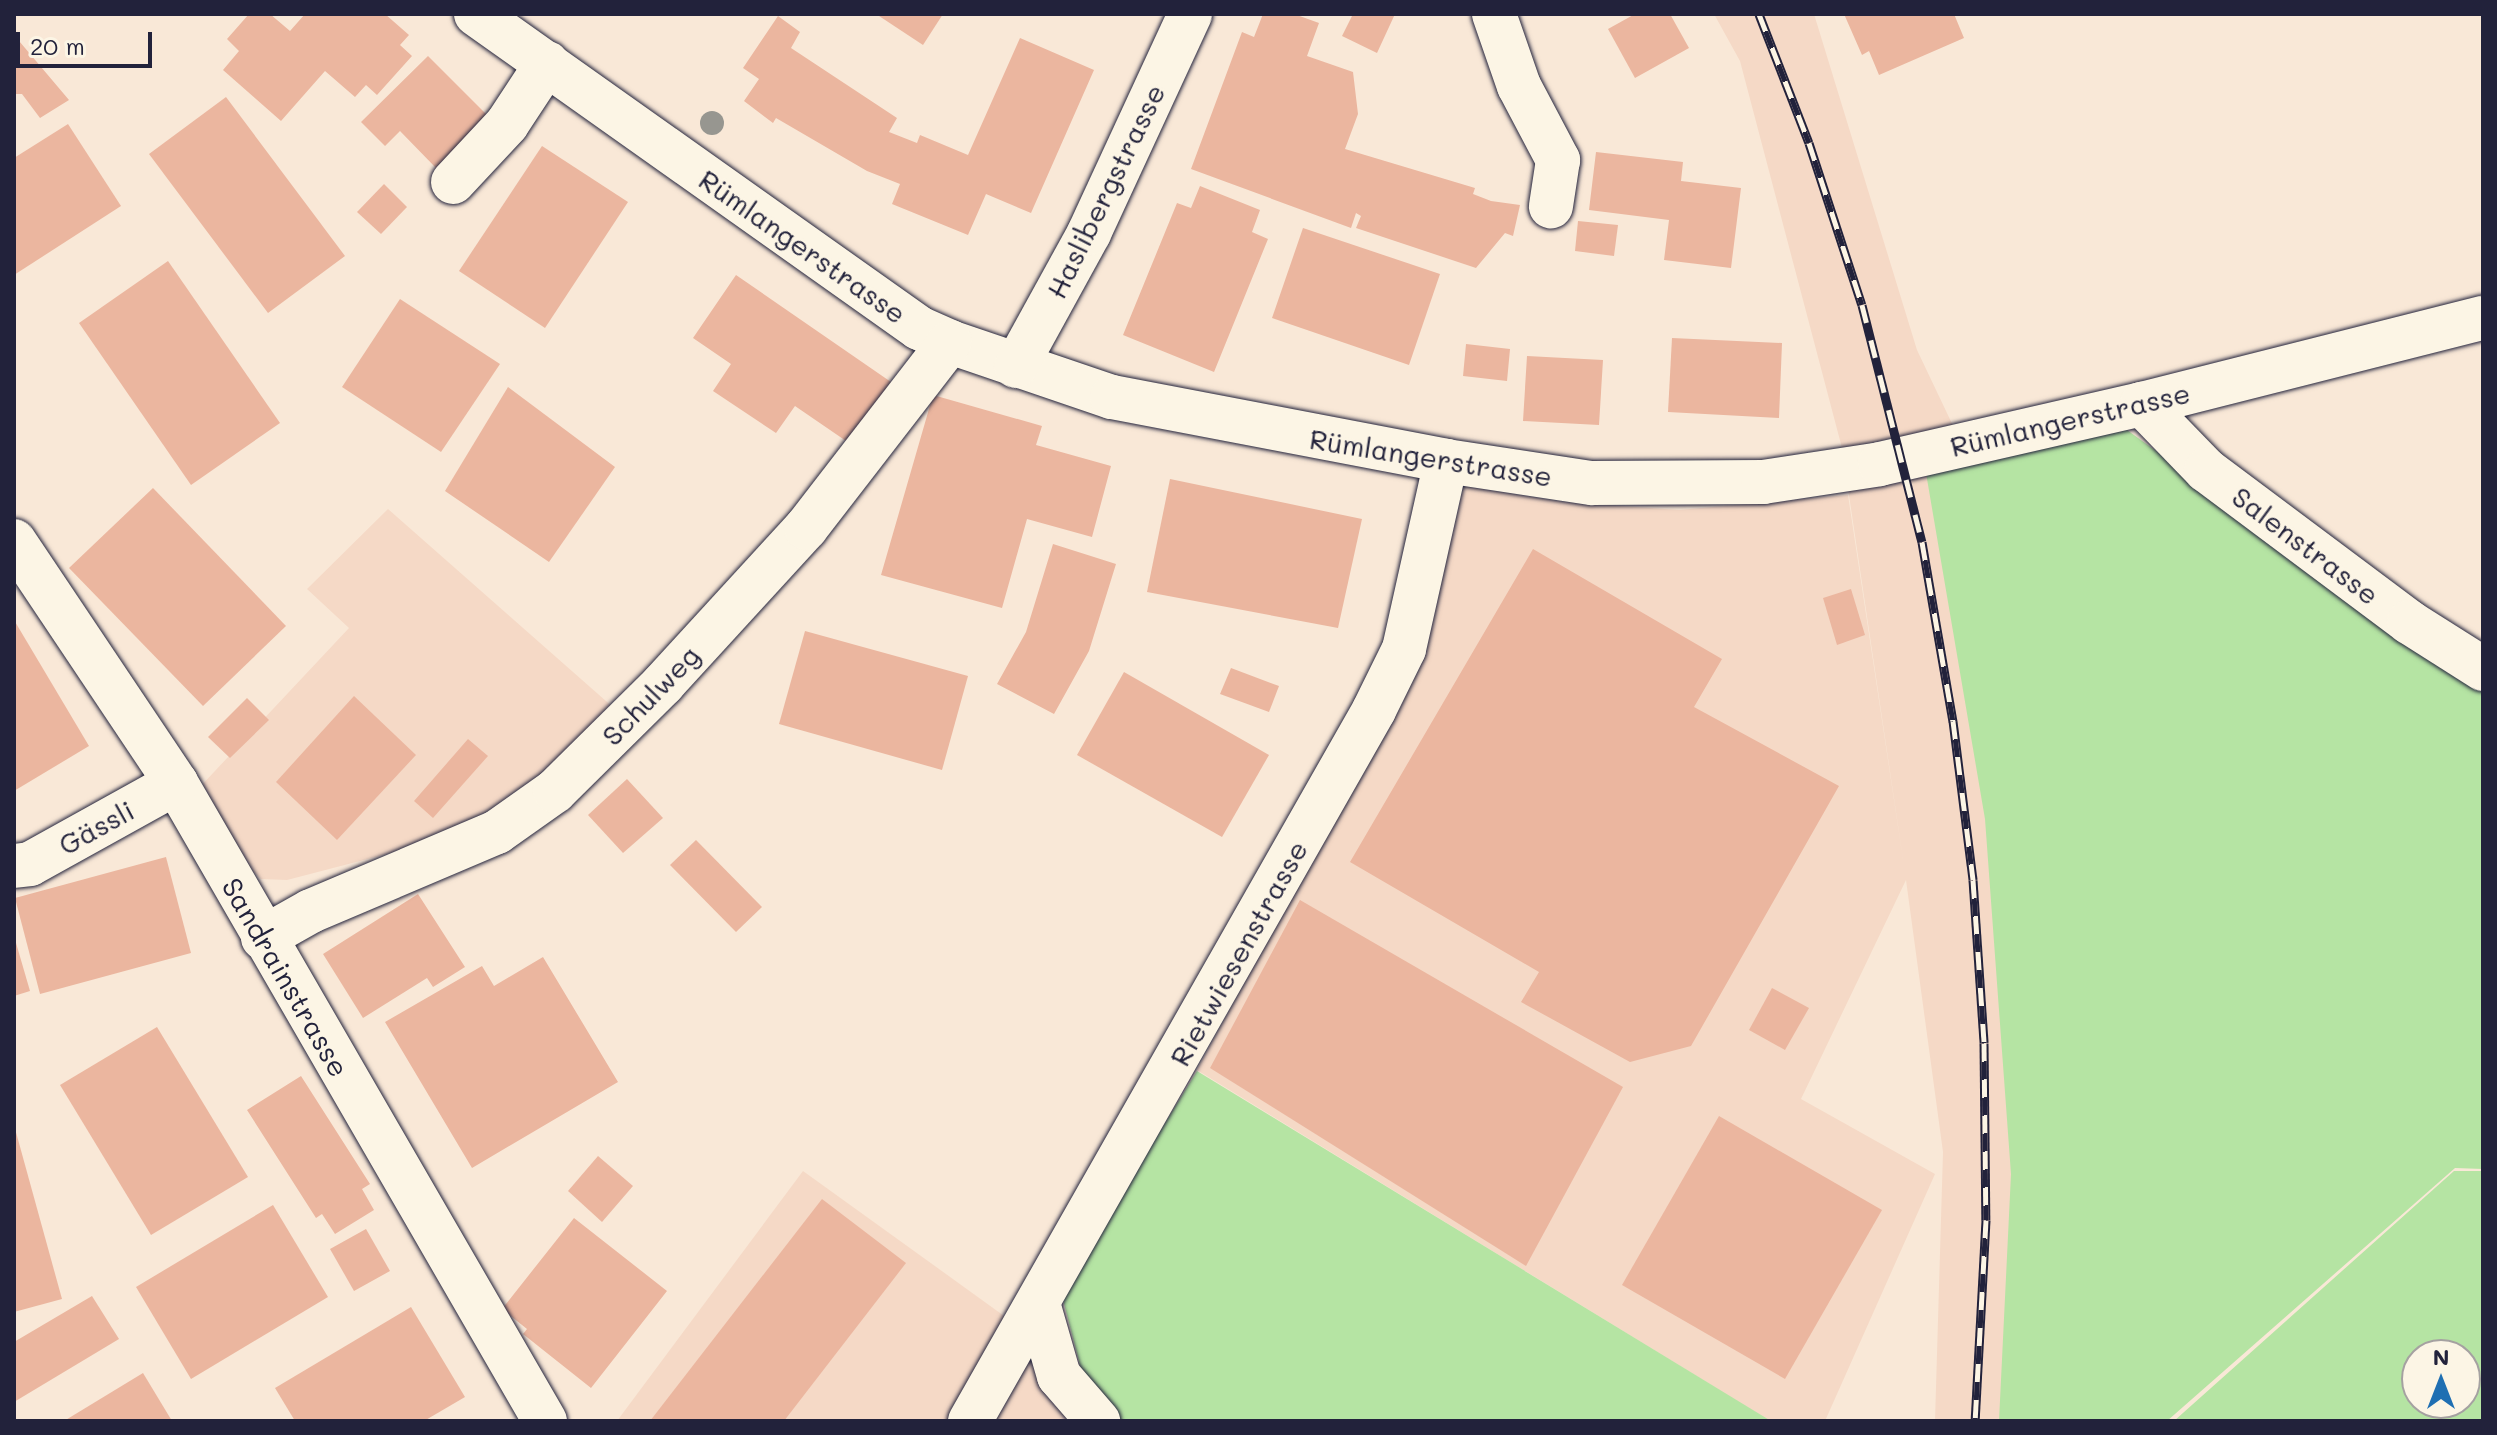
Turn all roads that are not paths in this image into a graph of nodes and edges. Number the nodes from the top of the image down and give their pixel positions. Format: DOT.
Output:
graph roads {
  1 [pos="476,14"];
  2 [pos="1190,14"];
  3 [pos="1494,14"];
  4 [pos="547,63"];
  5 [pos="453,182"];
  6 [pos="1551,206"];
  7 [pos="2483,318"];
  8 [pos="950,342"];
  9 [pos="1016,366"];
  10 [pos="2142,404"];
  11 [pos="1446,461"];
  12 [pos="14,541"];
  13 [pos="2483,669"];
  14 [pos="176,783"];
  15 [pos="14,866"];
  16 [pos="263,938"];
  17 [pos="1038,1303"];
  18 [pos="545,1421"];
  19 [pos="970,1421"];
  20 [pos="1098,1421"];
  1 -- 4 [label="street, Rümlangerstrasse"];
  2 -- 9 [label="street, Haslibergstrasse"];
  3 -- 6 [label="street"];
  4 -- 5 [label="street"];
  4 -- 8 [label="street, Rümlangerstrasse"];
  7 -- 10 [label="street, Rümlangerstrasse"];
  8 -- 9 [label="street, Rümlangerstrasse"];
  8 -- 16 [label="street, Schulweg"];
  9 -- 11 [label="street, Rümlangerstrasse"];
  10 -- 11 [label="street, Rümlangerstrasse"];
  10 -- 13 [label="street, Salenstrasse"];
  11 -- 17 [label="street, Rietwiesenstrasse"];
  12 -- 14 [label="street, Sandrainstrasse"];
  14 -- 15 [label="street, Gässli"];
  14 -- 16 [label="street, Sandrainstrasse"];
  16 -- 18 [label="street, Sandrainstrasse"];
  17 -- 19 [label="street, Rietwiesenstrasse"];
  17 -- 20 [label="street"];
}
